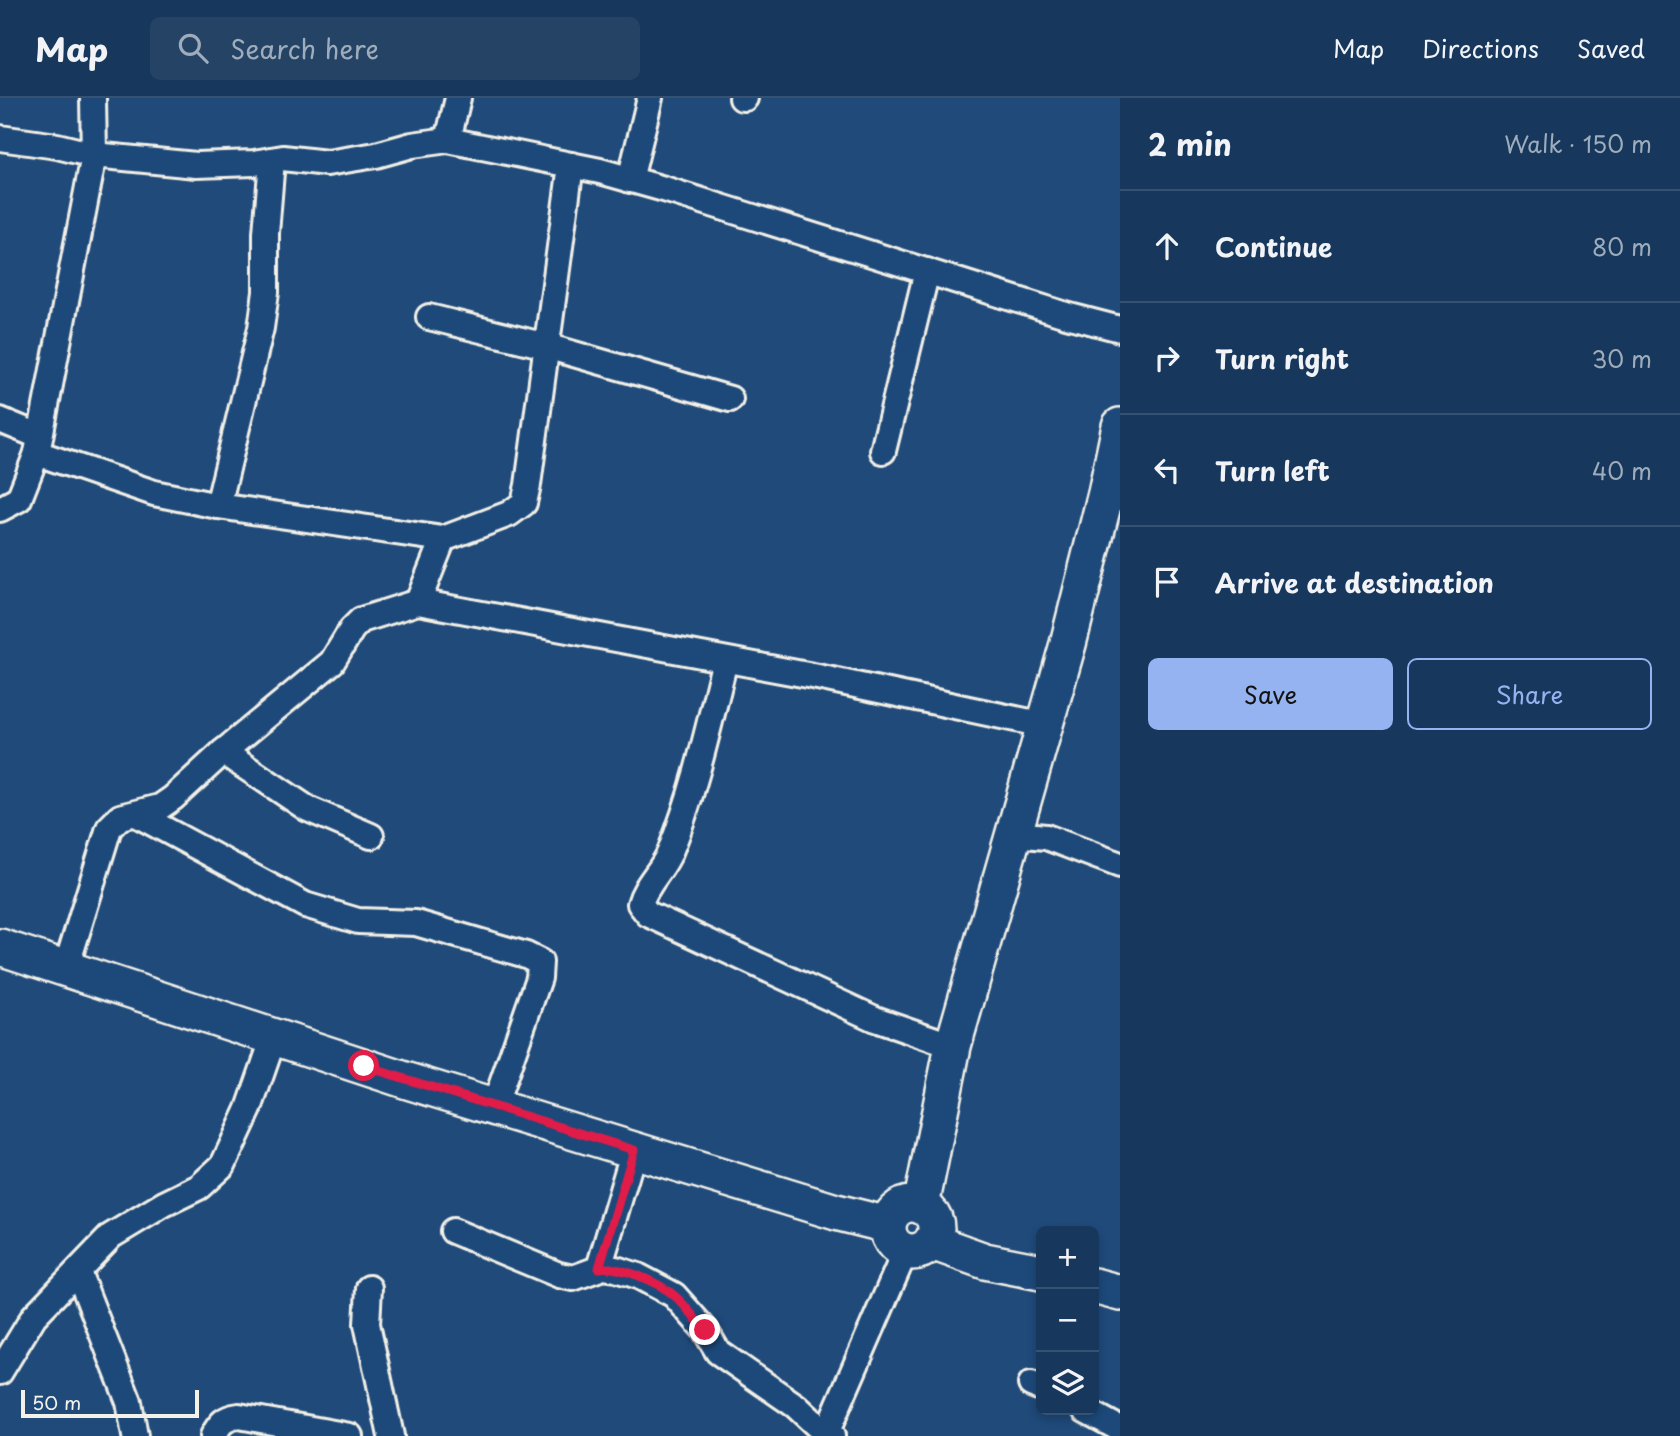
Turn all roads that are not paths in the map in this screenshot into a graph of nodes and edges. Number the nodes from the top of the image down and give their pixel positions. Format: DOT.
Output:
graph roads {
  1 [pos="93,98"];
  2 [pos="458,98"];
  3 [pos="650,98"];
  4 [pos="0,138"];
  5 [pos="448,140"];
  6 [pos="94,155"];
  7 [pos="272,160"];
  8 [pos="570,165"];
  9 [pos="630,180"];
  10 [pos="927,271"];
  11 [pos="429,317"];
  12 [pos="1120,329"];
  13 [pos="546,346"];
  14 [pos="730,399"];
  15 [pos="0,420"];
  16 [pos="1120,426"];
  17 [pos="38,445"];
  18 [pos="883,451"];
  19 [pos="1113,495"];
  20 [pos="218,506"];
  21 [pos="0,509"];
  22 [pos="443,539"];
  23 [pos="418,602"];
  24 [pos="725,660"];
  25 [pos="1044,725"];
  26 [pos="223,752"];
  27 [pos="136,814"];
  28 [pos="1014,834"];
  29 [pos="371,836"];
  30 [pos="1120,865"];
  31 [pos="0,947"];
  32 [pos="66,968"];
  33 [pos="274,1037"];
  34 [pos="953,1046"];
  35 [pos="494,1107"];
  36 [pos="634,1150"];
  37 [pos="453,1231"];
  38 [pos="908,1239"];
  39 [pos="599,1268"];
  40 [pos="1036,1271"];
  41 [pos="78,1272"];
  42 [pos="1099,1287"];
  43 [pos="369,1288"];
  44 [pos="1120,1293"];
  45 [pos="0,1372"];
  46 [pos="1092,1415"];
  47 [pos="1114,1430"];
  48 [pos="827,1435"];
  49 [pos="135,1436"];
  50 [pos="213,1436"];
  51 [pos="351,1436"];
  52 [pos="391,1436"];
  1 -- 6 [label="street"];
  2 -- 5 [label="street"];
  3 -- 9 [label="street"];
  4 -- 6 [label="street"];
  5 -- 7 [label="street"];
  5 -- 8 [label="street"];
  6 -- 7 [label="street"];
  6 -- 17 [label="street"];
  7 -- 20 [label="street"];
  8 -- 9 [label="street"];
  8 -- 13 [label="street"];
  9 -- 10 [label="street"];
  10 -- 12 [label="street"];
  10 -- 18 [label="street"];
  11 -- 13 [label="street"];
  13 -- 14 [label="street"];
  13 -- 22 [label="street"];
  15 -- 17 [label="street"];
  16 -- 19 [label="street"];
  17 -- 20 [label="street"];
  17 -- 21 [label="street"];
  19 -- 25 [label="street"];
  20 -- 22 [label="street"];
  22 -- 23 [label="street"];
  23 -- 24 [label="street"];
  23 -- 26 [label="street"];
  24 -- 25 [label="street"];
  24 -- 34 [label="street"];
  25 -- 28 [label="street"];
  26 -- 27 [label="street"];
  26 -- 29 [label="street"];
  27 -- 32 [label="street"];
  27 -- 35 [label="street"];
  28 -- 30 [label="street"];
  28 -- 34 [label="street"];
  31 -- 32 [label="street"];
  32 -- 33 [label="street"];
  33 -- 35 [label="street"];
  33 -- 41 [label="street"];
  34 -- 38 [label="street"];
  35 -- 36 [label="street"];
  36 -- 38 [label="street"];
  36 -- 39 [label="street"];
  37 -- 39 [label="street"];
  38 -- 40 [label="street"];
  38 -- 48 [label="street"];
  39 -- 48 [label="street"];
  41 -- 45 [label="street"];
  41 -- 49 [label="street"];
  42 -- 44 [label="street"];
  43 -- 52 [label="street"];
  46 -- 47 [label="street"];
  50 -- 51 [label="street"];
}
